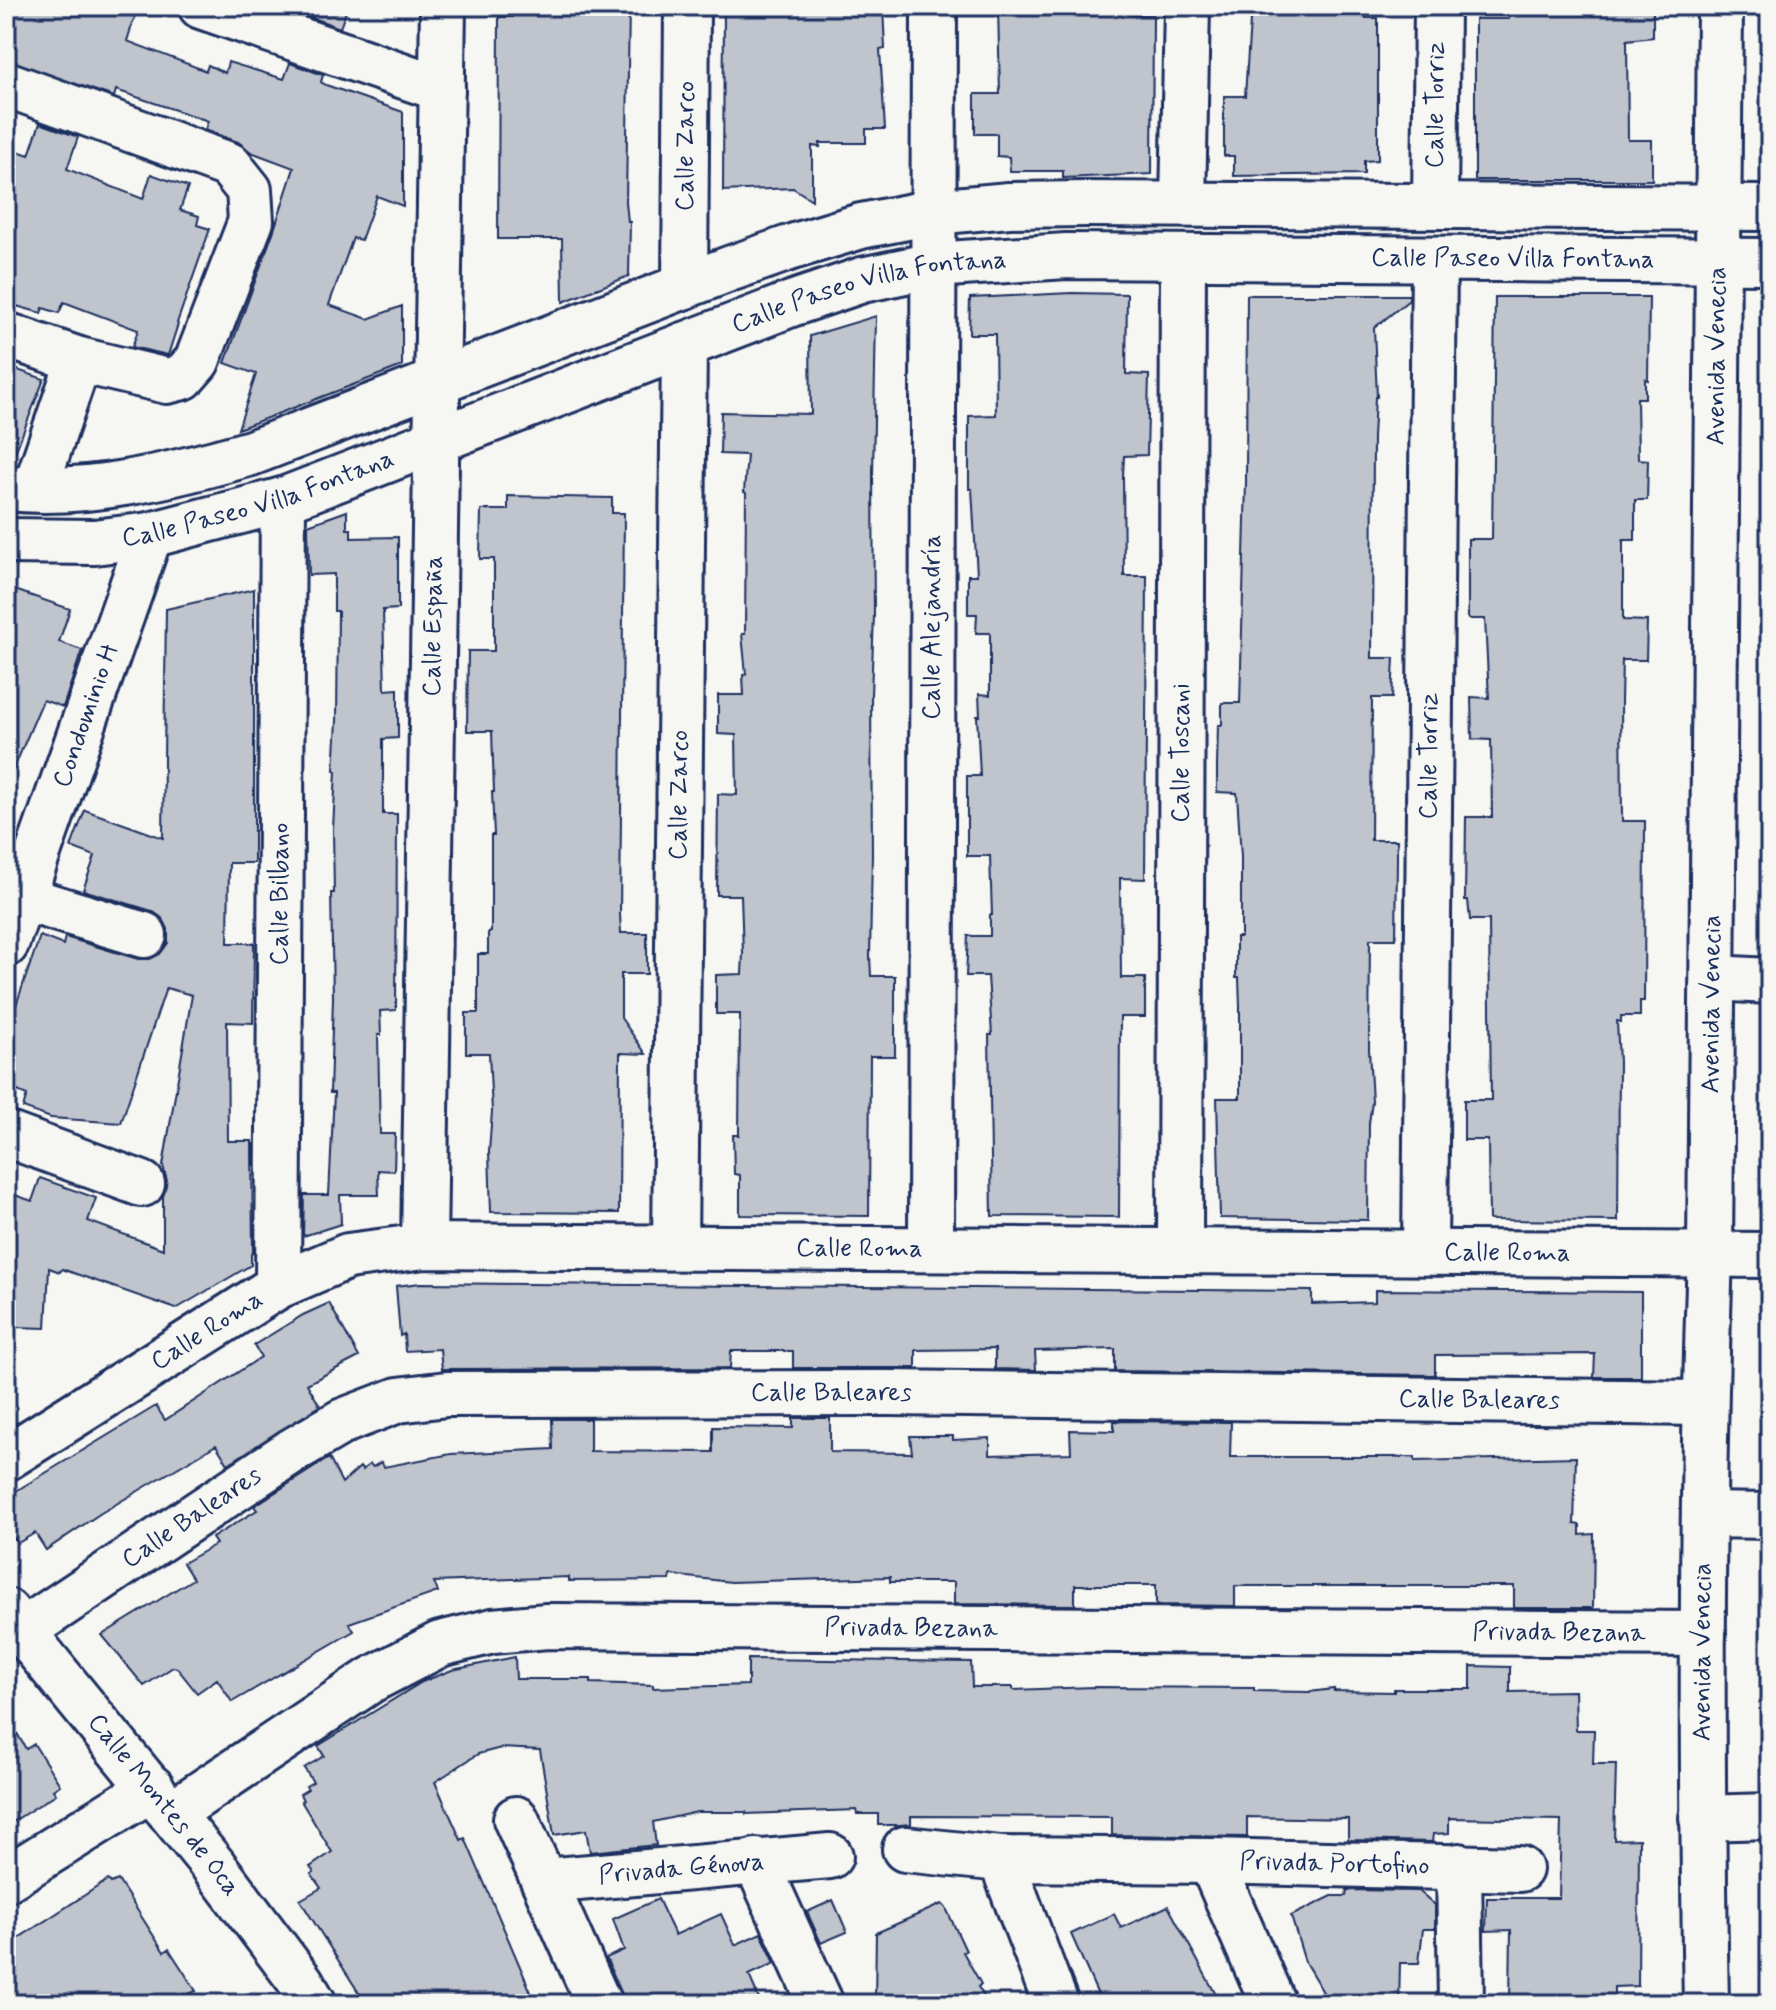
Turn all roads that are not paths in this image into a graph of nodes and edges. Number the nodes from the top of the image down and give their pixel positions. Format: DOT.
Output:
graph roads {
  1 [pos="201,6"];
  2 [pos="443,6"];
  3 [pos="687,6"];
  4 [pos="934,6"];
  5 [pos="1187,6"];
  6 [pos="1437,6"];
  7 [pos="1720,6"];
  8 [pos="6,84"];
  9 [pos="442,89"];
  10 [pos="1183,204"];
  11 [pos="1435,205"];
  12 [pos="1719,207"];
  13 [pos="1770,208"];
  14 [pos="933,212"];
  15 [pos="1183,257"];
  16 [pos="1434,259"];
  17 [pos="1718,261"];
  18 [pos="1770,261"];
  19 [pos="933,265"];
  20 [pos="685,286"];
  21 [pos="6,335"];
  22 [pos="684,345"];
  23 [pos="79,360"];
  24 [pos="438,381"];
  25 [pos="437,439"];
  26 [pos="21,488"];
  27 [pos="283,500"];
  28 [pos="150,535"];
  29 [pos="6,541"];
  30 [pos="22,898"];
  31 [pos="144,935"];
  32 [pos="6,944"];
  33 [pos="1713,978"];
  34 [pos="1770,981"];
  35 [pos="6,1134"];
  36 [pos="142,1184"];
  37 [pos="424,1246"];
  38 [pos="675,1247"];
  39 [pos="931,1249"];
  40 [pos="1180,1251"];
  41 [pos="1425,1252"];
  42 [pos="1710,1254"];
  43 [pos="1770,1255"];
  44 [pos="278,1286"];
  45 [pos="1704,1403"];
  46 [pos="6,1458"];
  47 [pos="1704,1515"];
  48 [pos="1770,1516"];
  49 [pos="15,1621"];
  50 [pos="1703,1634"];
  51 [pos="162,1801"];
  52 [pos="1770,1816"];
  53 [pos="1702,1818"];
  54 [pos="516,1819"];
  55 [pos="905,1849"];
  56 [pos="830,1856"];
  57 [pos="1001,1859"];
  58 [pos="756,1861"];
  59 [pos="1211,1861"];
  60 [pos="1459,1866"];
  61 [pos="1520,1869"];
  62 [pos="6,1879"];
  63 [pos="544,1881"];
  64 [pos="295,1997"];
  65 [pos="599,2004"];
  66 [pos="821,2004"];
  67 [pos="1056,2004"];
  68 [pos="1273,2004"];
  69 [pos="1461,2004"];
  70 [pos="1706,2004"];
  1 -- 9 [label="street"];
  2 -- 9 [label="street, Calle España"];
  3 -- 20 [label="street, Calle Zarco"];
  4 -- 14 [label="street, Calle Alejandría"];
  5 -- 10 [label="street"];
  6 -- 11 [label="street, Calle Torriz"];
  7 -- 12 [label="street, Avenida Venecia"];
  8 -- 23 [label="street"];
  9 -- 24 [label="street, Calle España"];
  10 -- 11 [label="street, Calle Paseo Villa Fontana"];
  10 -- 14 [label="street, Calle Paseo Villa Fontana"];
  11 -- 12 [label="street, Calle Paseo Villa Fontana"];
  12 -- 13 [label="street, Calle Paseo Villa Fontana"];
  12 -- 17 [label="street, Avenida Venecia"];
  14 -- 19 [label="street, Calle Alejandría"];
  14 -- 20 [label="street, Calle Paseo Villa Fontana"];
  15 -- 16 [label="street, Calle Paseo Villa Fontana"];
  15 -- 19 [label="street, Calle Paseo Villa Fontana"];
  15 -- 40 [label="street, Calle Toscani"];
  16 -- 17 [label="street, Calle Paseo Villa Fontana"];
  16 -- 41 [label="street, Calle Torriz"];
  17 -- 18 [label="street, Calle Paseo Villa Fontana"];
  17 -- 33 [label="street, Avenida Venecia"];
  19 -- 22 [label="street, Calle Paseo Villa Fontana"];
  19 -- 39 [label="street, Calle Alejandría"];
  20 -- 24 [label="street, Calle Paseo Villa Fontana"];
  21 -- 23 [label="street"];
  22 -- 25 [label="street, Calle Paseo Villa Fontana"];
  22 -- 38 [label="street, Calle Zarco"];
  23 -- 26 [label="street"];
  24 -- 25 [label="street, Calle España"];
  24 -- 26 [label="street, Calle Paseo Villa Fontana"];
  25 -- 27 [label="street, Calle Paseo Villa Fontana"];
  25 -- 37 [label="street, Calle España"];
  27 -- 28 [label="street, Calle Paseo Villa Fontana"];
  27 -- 44 [label="street, Calle Bilbano"];
  28 -- 29 [label="street, Calle Paseo Villa Fontana"];
  28 -- 30 [label="street, Condominio H"];
  30 -- 31 [label="street"];
  30 -- 32 [label="street, Condominio H"];
  33 -- 34 [label="street"];
  33 -- 42 [label="street, Avenida Venecia"];
  35 -- 36 [label="street"];
  37 -- 38 [label="street, Calle Roma"];
  37 -- 44 [label="street, Calle Roma"];
  38 -- 39 [label="street, Calle Roma"];
  39 -- 40 [label="street, Calle Roma"];
  40 -- 41 [label="street, Calle Roma"];
  41 -- 42 [label="street, Calle Roma"];
  42 -- 43 [label="street, Calle Roma"];
  42 -- 45 [label="street, Avenida Venecia"];
  44 -- 46 [label="street, Calle Roma"];
  45 -- 47 [label="street, Avenida Venecia"];
  45 -- 49 [label="street, Calle Baleares"];
  47 -- 48 [label="street"];
  47 -- 50 [label="street, Avenida Venecia"];
  49 -- 51 [label="street, Calle Montes de Oca"];
  50 -- 51 [label="street, Privada Bezana"];
  50 -- 53 [label="street, Avenida Venecia"];
  51 -- 62 [label="street, Privada Bezana"];
  51 -- 64 [label="street, Calle Montes de Oca"];
  52 -- 53 [label="street"];
  53 -- 70 [label="street, Avenida Venecia"];
  54 -- 63 [label="street, Privada Génova"];
  55 -- 57 [label="street, Privada Portofino"];
  56 -- 58 [label="street"];
  57 -- 59 [label="street, Privada Portofino"];
  57 -- 67 [label="street"];
  58 -- 63 [label="street, Privada Génova"];
  58 -- 66 [label="street, Privada Génova"];
  59 -- 60 [label="street, Privada Portofino"];
  59 -- 68 [label="street, Privada Portofino"];
  60 -- 61 [label="street, Privada Portofino"];
  60 -- 69 [label="street, Privada Portofino"];
  63 -- 65 [label="street, Privada Génova"];
}
